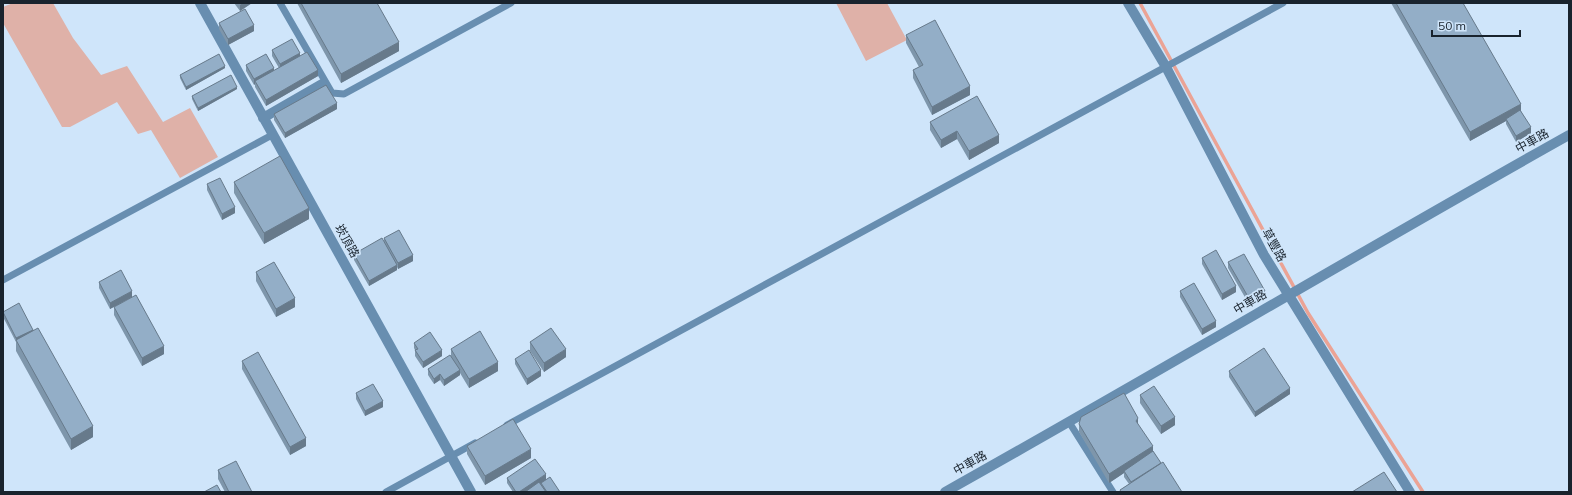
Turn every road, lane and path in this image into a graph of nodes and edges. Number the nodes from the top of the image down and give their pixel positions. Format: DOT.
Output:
graph roads {
  1 [pos="200,3"];
  2 [pos="280,3"];
  3 [pos="511,3"];
  4 [pos="1128,3"];
  5 [pos="1284,3"];
  6 [pos="1166,67"];
  7 [pos="322,84"];
  8 [pos="263,118"];
  9 [pos="272,135"];
  10 [pos="1569,135"];
  11 [pos="3,280"];
  12 [pos="1287,295"];
  13 [pos="1069,422"];
  14 [pos="501,429"];
  15 [pos="480,440"];
  16 [pos="452,455"];
  17 [pos="386,492"];
  18 [pos="471,492"];
  19 [pos="945,492"];
  20 [pos="1113,492"];
  21 [pos="1410,492"];
  1 -- 8 [label="street, 崁頂路"];
  2 -- 3 [label="lane"];
  4 -- 6 [label="street, 草豐路"];
  5 -- 6 [label="lane"];
  6 -- 12 [label="street, 草豐路"];
  6 -- 14 [label="lane"];
  7 -- 8 [label="street"];
  8 -- 9 [label="street, 崁頂路"];
  9 -- 11 [label="lane"];
  9 -- 16 [label="street, 崁頂路"];
  10 -- 12 [label="street, 中車路"];
  12 -- 13 [label="street, 中車路"];
  12 -- 21 [label="street, 草豐路"];
  13 -- 19 [label="street, 中車路"];
  13 -- 20 [label="lane"];
  15 -- 16 [label="lane"];
  16 -- 17 [label="lane"];
  16 -- 18 [label="street, 崁頂路"];
}
